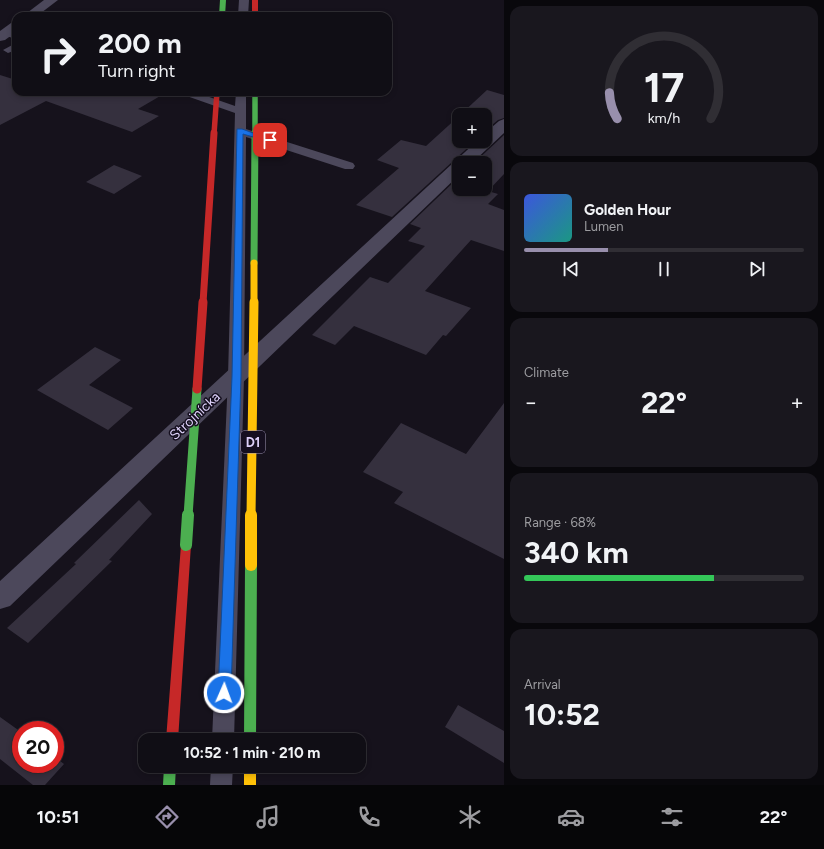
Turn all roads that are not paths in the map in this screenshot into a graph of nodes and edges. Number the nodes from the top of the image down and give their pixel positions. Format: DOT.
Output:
graph roads {
  1 [pos="52,0"];
  2 [pos="223,0"];
  3 [pos="244,0"];
  4 [pos="254,0"];
  5 [pos="35,12"];
  6 [pos="222,12"];
  7 [pos="244,12"];
  8 [pos="254,12"];
  9 [pos="196,96"];
  10 [pos="217,96"];
  11 [pos="241,96"];
  12 [pos="255,96"];
  13 [pos="240,112"];
  14 [pos="504,124"];
  15 [pos="240,131"];
  16 [pos="470,156"];
  17 [pos="348,166"];
  18 [pos="452,173"];
  19 [pos="236,377"];
  20 [pos="0,598"];
  21 [pos="172,733"];
  22 [pos="223,733"];
  23 [pos="250,733"];
  24 [pos="169,773"];
  25 [pos="170,773"];
  26 [pos="222,773"];
  27 [pos="250,773"];
  28 [pos="166,785"];
  29 [pos="169,785"];
  30 [pos="221,785"];
  31 [pos="250,785"];
  1 -- 5 [label="street"];
  2 -- 6 [label="highway"];
  3 -- 7 [label="lane"];
  4 -- 8 [label="highway"];
  9 -- 13 [label="lane"];
  10 -- 21 [label="highway, bridge"];
  11 -- 13 [label="lane"];
  12 -- 23 [label="highway, D1, bridge"];
  13 -- 15 [label="lane"];
  14 -- 16 [label="street"];
  15 -- 17 [label="lane"];
  15 -- 19 [label="lane"];
  18 -- 19 [label="street, Strojnícka"];
  19 -- 20 [label="street, Strojnícka"];
  19 -- 22 [label="lane"];
  24 -- 28 [label="highway"];
  25 -- 29 [label="highway"];
  26 -- 30 [label="lane"];
  27 -- 31 [label="highway"];
}
